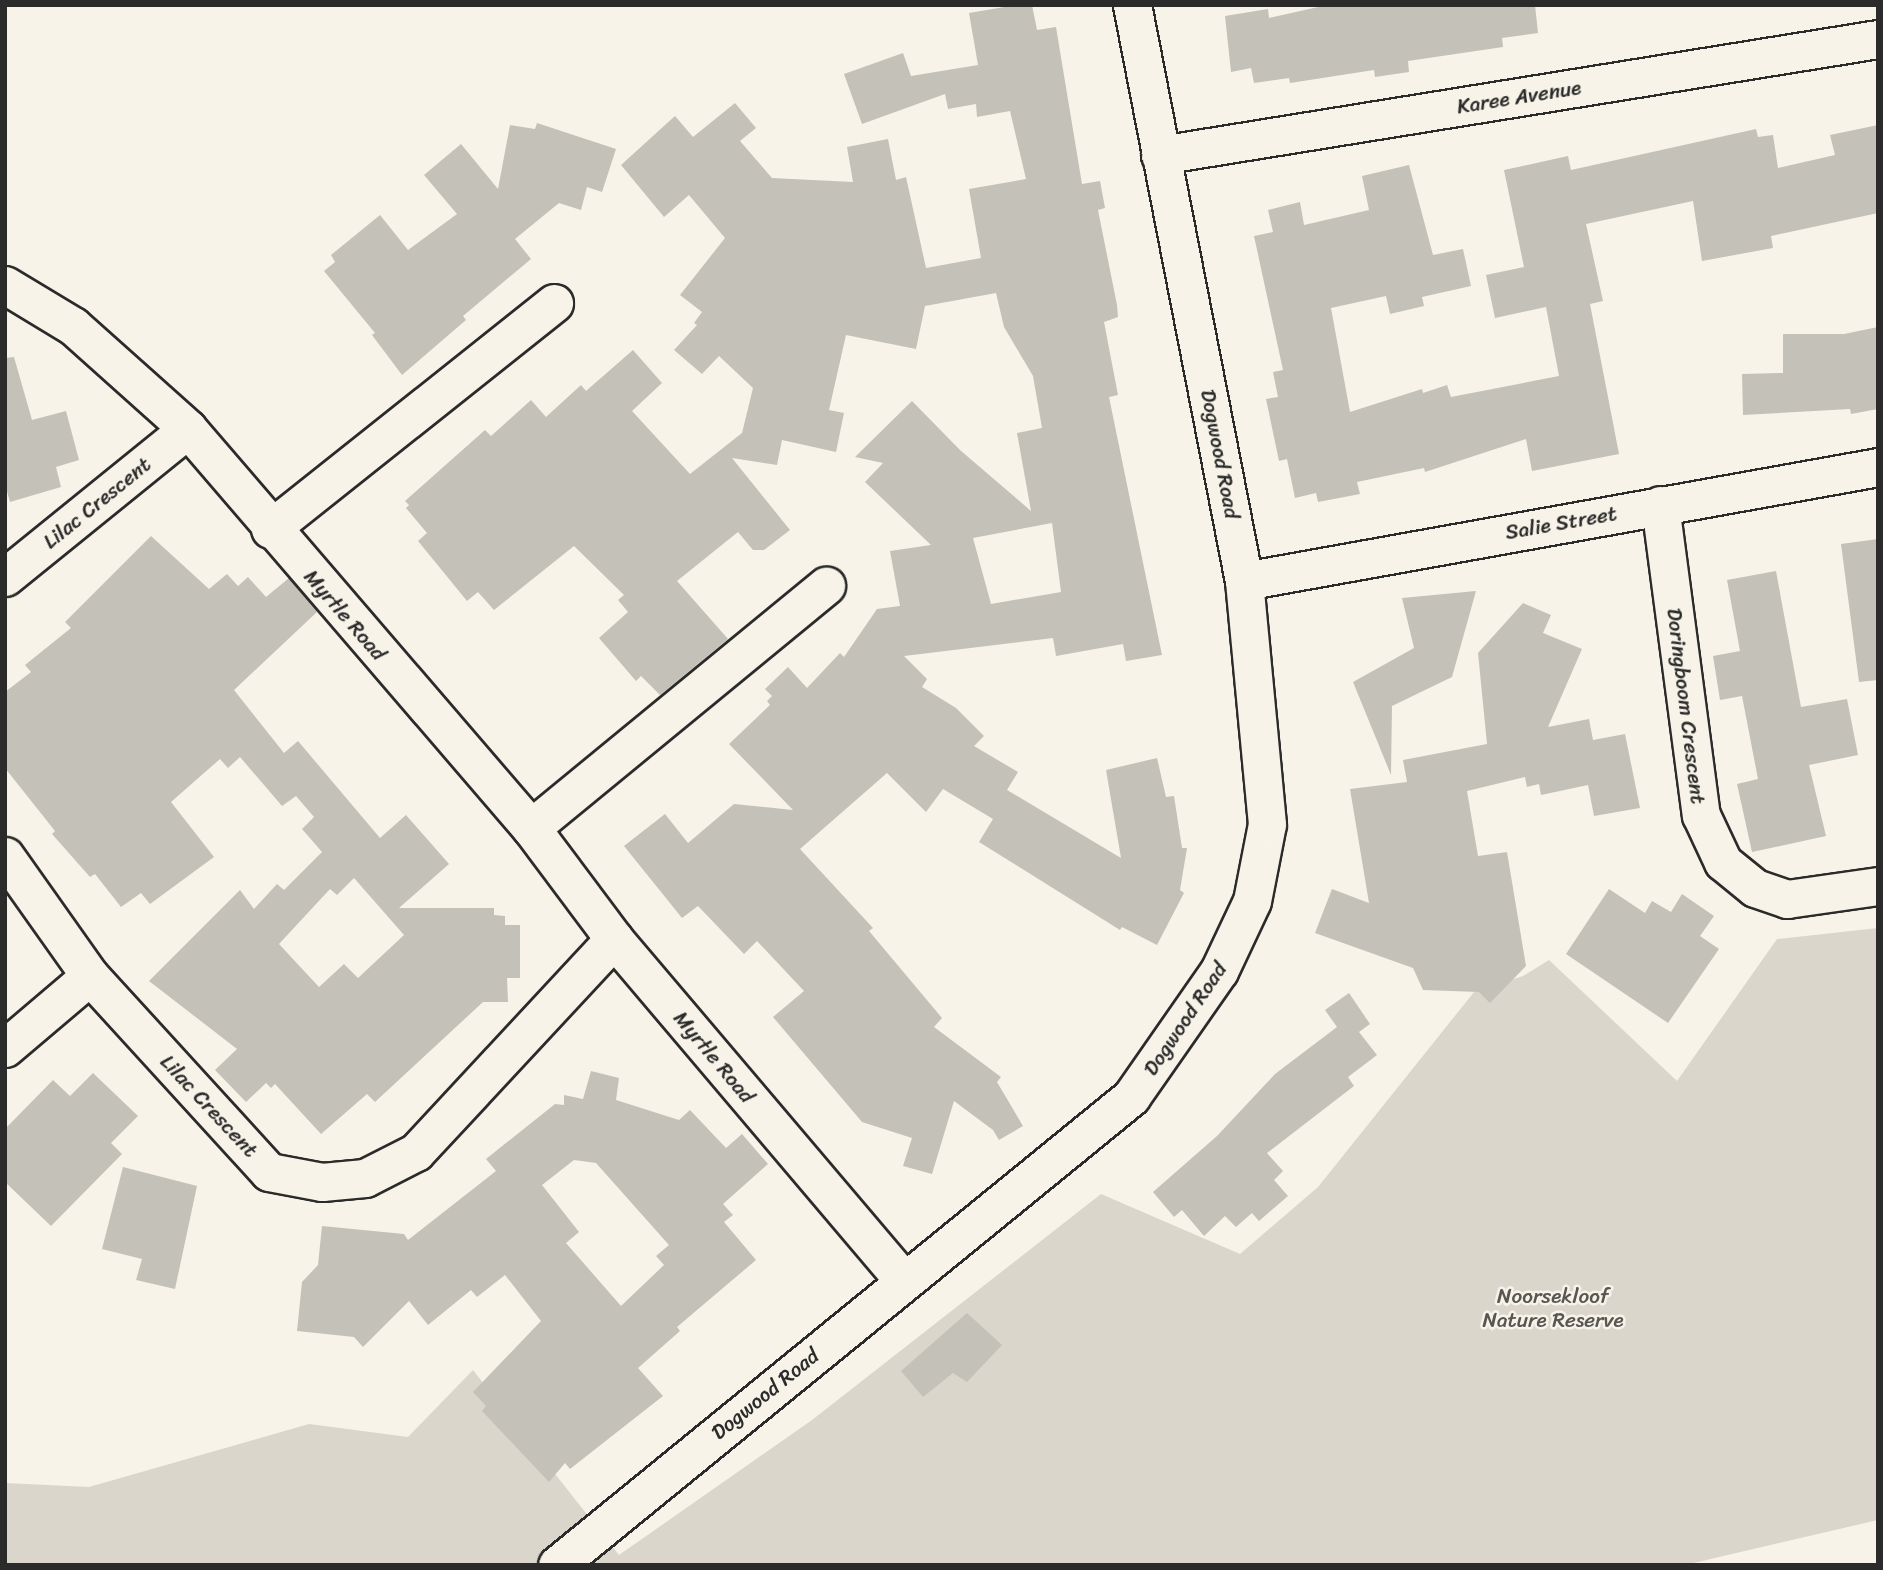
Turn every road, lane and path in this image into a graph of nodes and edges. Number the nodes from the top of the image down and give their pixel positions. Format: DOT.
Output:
graph roads {
  1 [pos="1132,5"];
  2 [pos="1878,39"];
  3 [pos="1160,155"];
  4 [pos="5,285"];
  5 [pos="554,303"];
  6 [pos="188,429"];
  7 [pos="1878,467"];
  8 [pos="1660,505"];
  9 [pos="270,529"];
  10 [pos="5,577"];
  11 [pos="1244,581"];
  12 [pos="826,586"];
  13 [pos="531,828"];
  14 [pos="5,856"];
  15 [pos="1878,886"];
  16 [pos="614,939"];
  17 [pos="90,976"];
  18 [pos="5,1048"];
  19 [pos="904,1280"];
  20 [pos="557,1565"];
  1 -- 3 [label="street, Dogwood Road"];
  2 -- 3 [label="street, Karee Avenue"];
  3 -- 11 [label="street, Dogwood Road"];
  4 -- 6 [label="street, Myrtle Road"];
  5 -- 9 [label="street"];
  6 -- 9 [label="street, Myrtle Road"];
  6 -- 10 [label="street, Lilac Crescent"];
  7 -- 8 [label="street, Salie Street"];
  8 -- 11 [label="street, Salie Street"];
  8 -- 15 [label="street, Doringboom Crescent"];
  9 -- 13 [label="street, Myrtle Road"];
  11 -- 19 [label="street, Dogwood Road"];
  12 -- 13 [label="street"];
  13 -- 16 [label="street, Myrtle Road"];
  14 -- 17 [label="street, Lilac Crescent"];
  16 -- 17 [label="street, Lilac Crescent"];
  16 -- 19 [label="street, Myrtle Road"];
  17 -- 18 [label="street"];
  19 -- 20 [label="street, Dogwood Road"];
}
